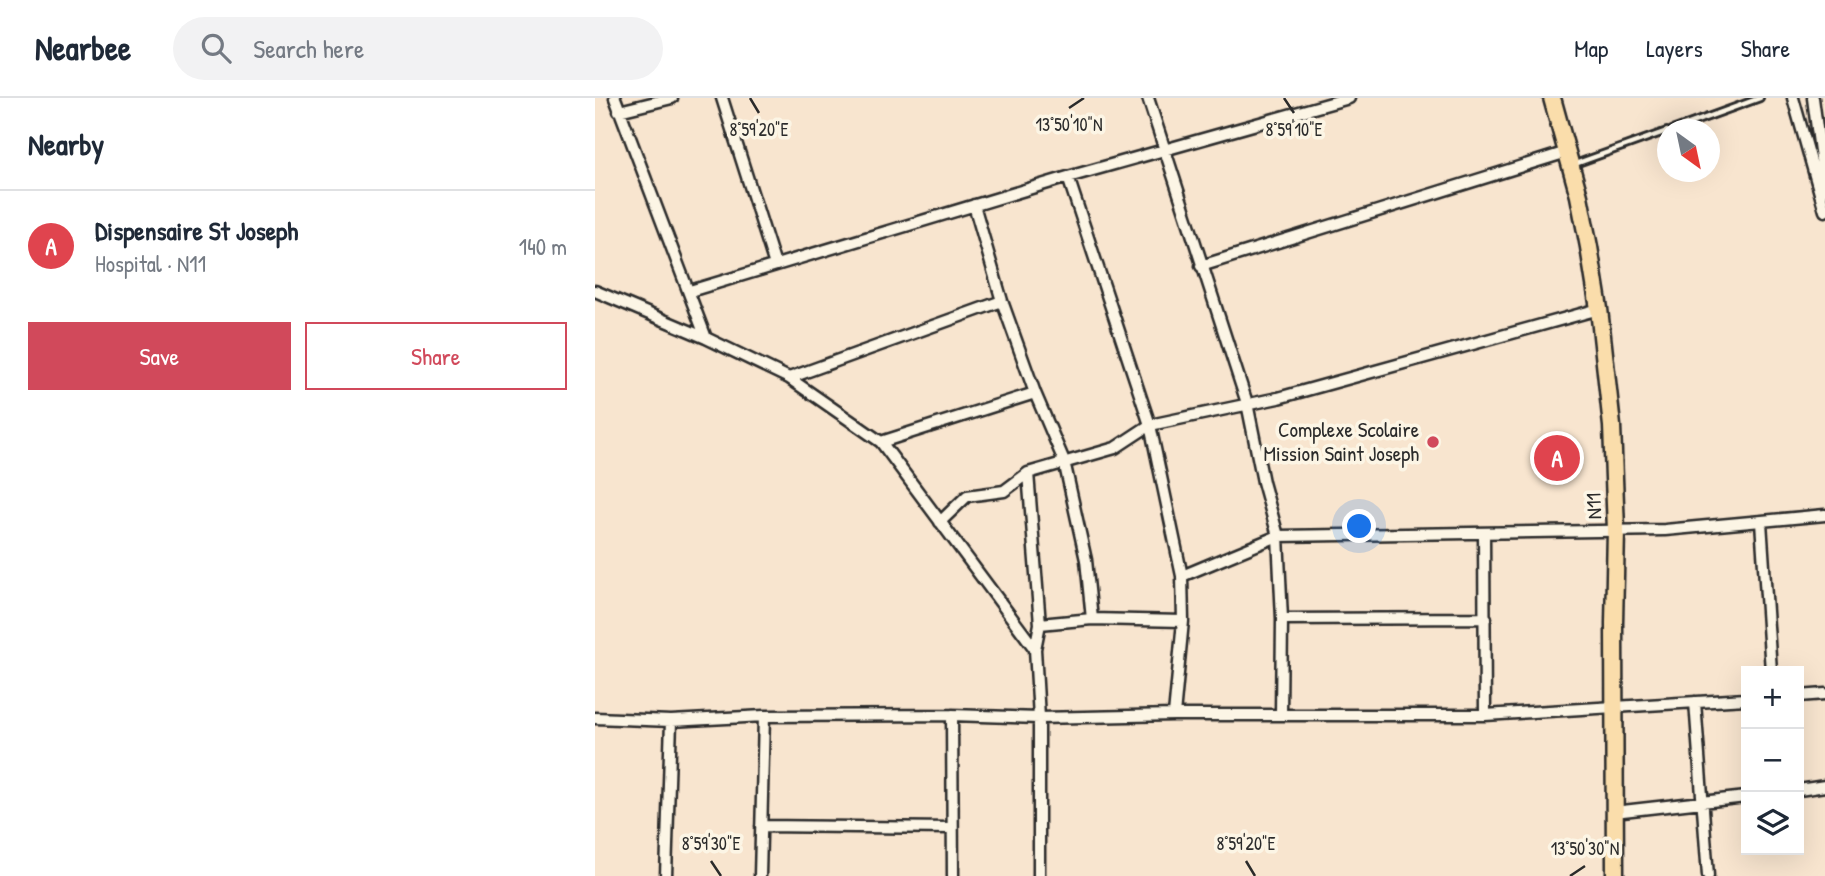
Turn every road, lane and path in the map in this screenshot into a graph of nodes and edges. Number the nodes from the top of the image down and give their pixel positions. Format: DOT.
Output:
graph roads {
  1 [pos="615,98"];
  2 [pos="672,98"];
  3 [pos="722,98"];
  4 [pos="1148,98"];
  5 [pos="1349,98"];
  6 [pos="1552,98"];
  7 [pos="1760,98"];
  8 [pos="1793,98"];
  9 [pos="1814,98"];
  10 [pos="619,111"];
  11 [pos="1701,119"];
  12 [pos="1657,134"];
  13 [pos="1165,149"];
  14 [pos="1569,159"];
  15 [pos="1068,177"];
  16 [pos="1825,190"];
  17 [pos="974,205"];
  18 [pos="1825,211"];
  19 [pos="775,265"];
  20 [pos="1201,266"];
  21 [pos="595,291"];
  22 [pos="690,291"];
  23 [pos="1002,301"];
  24 [pos="1599,309"];
  25 [pos="706,338"];
  26 [pos="789,378"];
  27 [pos="1035,393"];
  28 [pos="1247,403"];
  29 [pos="1150,425"];
  30 [pos="881,442"];
  31 [pos="1063,461"];
  32 [pos="1028,472"];
  33 [pos="1825,514"];
  34 [pos="940,522"];
  35 [pos="1761,522"];
  36 [pos="1616,530"];
  37 [pos="1484,533"];
  38 [pos="1278,536"];
  39 [pos="1182,576"];
  40 [pos="1486,618"];
  41 [pos="1092,619"];
  42 [pos="1282,619"];
  43 [pos="1183,621"];
  44 [pos="1039,624"];
  45 [pos="1035,649"];
  46 [pos="1771,666"];
  47 [pos="1825,694"];
  48 [pos="1804,696"];
  49 [pos="1741,699"];
  50 [pos="1695,702"];
  51 [pos="1615,709"];
  52 [pos="952,715"];
  53 [pos="1174,715"];
  54 [pos="1281,715"];
  55 [pos="1485,715"];
  56 [pos="764,716"];
  57 [pos="595,718"];
  58 [pos="1039,718"];
  59 [pos="671,721"];
  60 [pos="1825,786"];
  61 [pos="1804,789"];
  62 [pos="1741,798"];
  63 [pos="1702,803"];
  64 [pos="1614,812"];
  65 [pos="761,826"];
  66 [pos="953,828"];
  67 [pos="666,876"];
  68 [pos="760,876"];
  69 [pos="953,876"];
  70 [pos="1039,876"];
  71 [pos="1615,876"];
  72 [pos="1708,876"];
  1 -- 10 [label="street"];
  2 -- 10 [label="street"];
  3 -- 19 [label="street"];
  4 -- 13 [label="street"];
  5 -- 13 [label="street"];
  6 -- 14 [label="main road, N11"];
  7 -- 11 [label="lane"];
  8 -- 18 [label="street"];
  9 -- 16 [label="street"];
  10 -- 22 [label="street"];
  12 -- 14 [label="lane"];
  13 -- 15 [label="street"];
  13 -- 20 [label="street"];
  14 -- 20 [label="street"];
  14 -- 24 [label="main road, N11"];
  15 -- 17 [label="street"];
  15 -- 29 [label="street"];
  17 -- 19 [label="street"];
  17 -- 23 [label="street"];
  19 -- 22 [label="street"];
  20 -- 28 [label="street"];
  21 -- 25 [label="street"];
  22 -- 25 [label="street"];
  23 -- 26 [label="street"];
  23 -- 27 [label="street"];
  24 -- 28 [label="street"];
  24 -- 36 [label="main road, N11"];
  25 -- 26 [label="street"];
  26 -- 30 [label="street"];
  27 -- 30 [label="street"];
  27 -- 31 [label="street"];
  28 -- 29 [label="street"];
  28 -- 38 [label="street"];
  29 -- 31 [label="street"];
  29 -- 39 [label="street"];
  30 -- 34 [label="street"];
  31 -- 32 [label="street"];
  31 -- 41 [label="street"];
  32 -- 34 [label="street"];
  32 -- 44 [label="street"];
  33 -- 35 [label="street"];
  34 -- 45 [label="street"];
  35 -- 36 [label="street"];
  35 -- 46 [label="street"];
  36 -- 37 [label="street"];
  36 -- 51 [label="main road, N11"];
  37 -- 38 [label="street"];
  37 -- 40 [label="street"];
  38 -- 39 [label="street"];
  38 -- 42 [label="street"];
  39 -- 43 [label="street"];
  40 -- 42 [label="street"];
  40 -- 55 [label="street"];
  41 -- 43 [label="street"];
  41 -- 44 [label="street"];
  42 -- 54 [label="street"];
  43 -- 53 [label="street"];
  44 -- 45 [label="street"];
  45 -- 58 [label="street"];
  47 -- 48 [label="street"];
  49 -- 50 [label="street"];
  50 -- 51 [label="street"];
  50 -- 63 [label="street"];
  51 -- 55 [label="street"];
  51 -- 64 [label="main road, N11"];
  52 -- 56 [label="street"];
  52 -- 58 [label="street"];
  52 -- 66 [label="street"];
  53 -- 54 [label="street"];
  53 -- 58 [label="street"];
  54 -- 55 [label="street"];
  56 -- 59 [label="street"];
  56 -- 65 [label="street"];
  57 -- 59 [label="street"];
  58 -- 70 [label="street"];
  59 -- 67 [label="street"];
  60 -- 61 [label="street"];
  62 -- 63 [label="street"];
  63 -- 64 [label="street"];
  63 -- 72 [label="street"];
  64 -- 71 [label="main road, N11"];
  65 -- 66 [label="street"];
  65 -- 68 [label="street"];
  66 -- 69 [label="street"];
}
